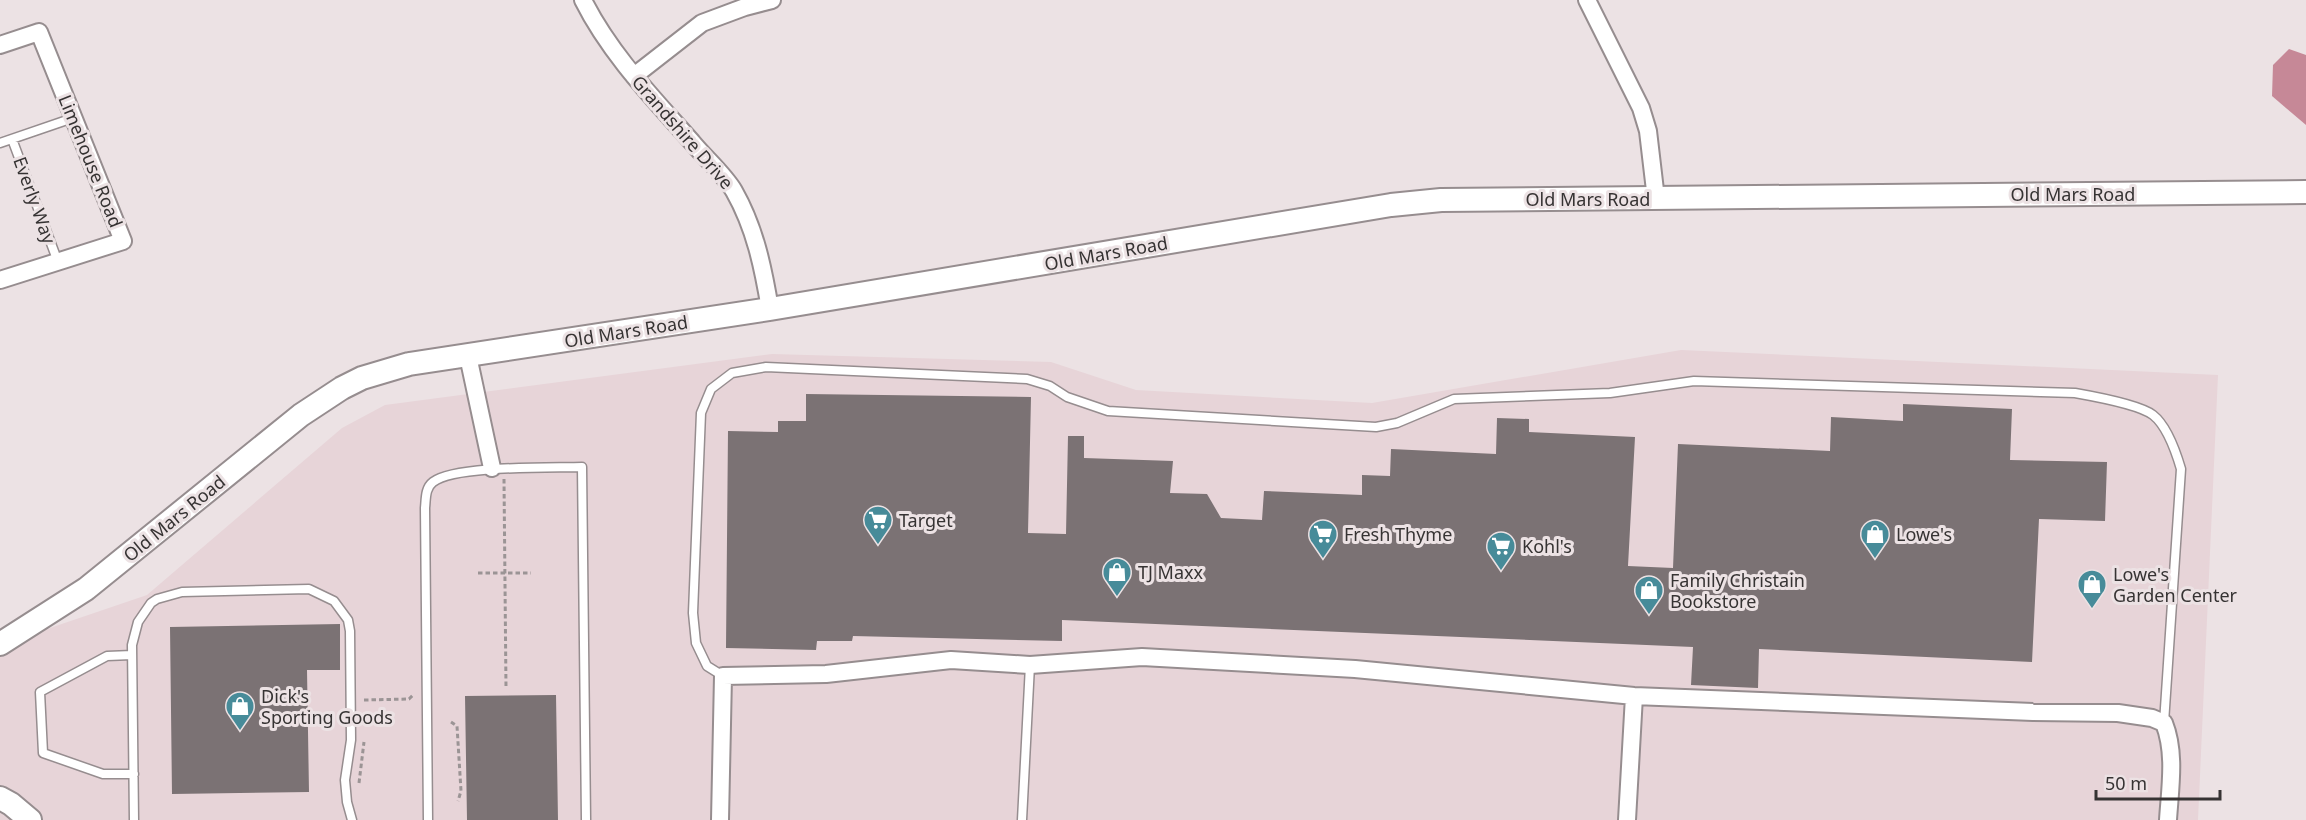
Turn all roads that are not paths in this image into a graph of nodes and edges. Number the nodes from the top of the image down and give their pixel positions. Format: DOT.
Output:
graph roads {
  1 [pos="583,0"];
  2 [pos="772,0"];
  3 [pos="1587,0"];
  4 [pos="0,45"];
  5 [pos="634,76"];
  6 [pos="73,118"];
  7 [pos="12,139"];
  8 [pos="0,143"];
  9 [pos="2306,192"];
  10 [pos="1656,199"];
  11 [pos="58,262"];
  12 [pos="0,280"];
  13 [pos="770,309"];
  14 [pos="468,356"];
  15 [pos="492,474"];
  16 [pos="0,644"];
  17 [pos="132,655"];
  18 [pos="1030,665"];
  19 [pos="723,676"];
  20 [pos="1634,696"];
  21 [pos="2164,723"];
  22 [pos="134,774"];
  23 [pos="0,798"];
  24 [pos="30,820"];
  25 [pos="134,820"];
  26 [pos="352,820"];
  27 [pos="428,820"];
  28 [pos="586,820"];
  29 [pos="720,820"];
  30 [pos="1022,820"];
  31 [pos="1628,820"];
  32 [pos="2168,820"];
  1 -- 5 [label="street, Grandshire Drive"];
  2 -- 5 [label="street"];
  3 -- 10 [label="street"];
  4 -- 6 [label="street, Limehouse Road"];
  5 -- 13 [label="street, Grandshire Drive"];
  6 -- 7 [label="lane"];
  6 -- 11 [label="street, Limehouse Road"];
  7 -- 8 [label="lane"];
  7 -- 11 [label="lane, Everly Way"];
  9 -- 10 [label="street, Old Mars Road"];
  10 -- 13 [label="street, Old Mars Road"];
  11 -- 12 [label="street, Limehouse Road"];
  13 -- 14 [label="street, Old Mars Road"];
  14 -- 15 [label="street"];
  14 -- 16 [label="street, Old Mars Road"];
  15 -- 27 [label="lane"];
  15 -- 28 [label="lane"];
  17 -- 22 [label="lane"];
  17 -- 22 [label="lane"];
  17 -- 26 [label="lane"];
  18 -- 19 [label="street"];
  18 -- 20 [label="street"];
  18 -- 30 [label="lane"];
  19 -- 21 [label="lane"];
  19 -- 29 [label="street"];
  20 -- 21 [label="street"];
  20 -- 31 [label="street"];
  21 -- 32 [label="street"];
  22 -- 25 [label="lane"];
  23 -- 24 [label="street"];
}
